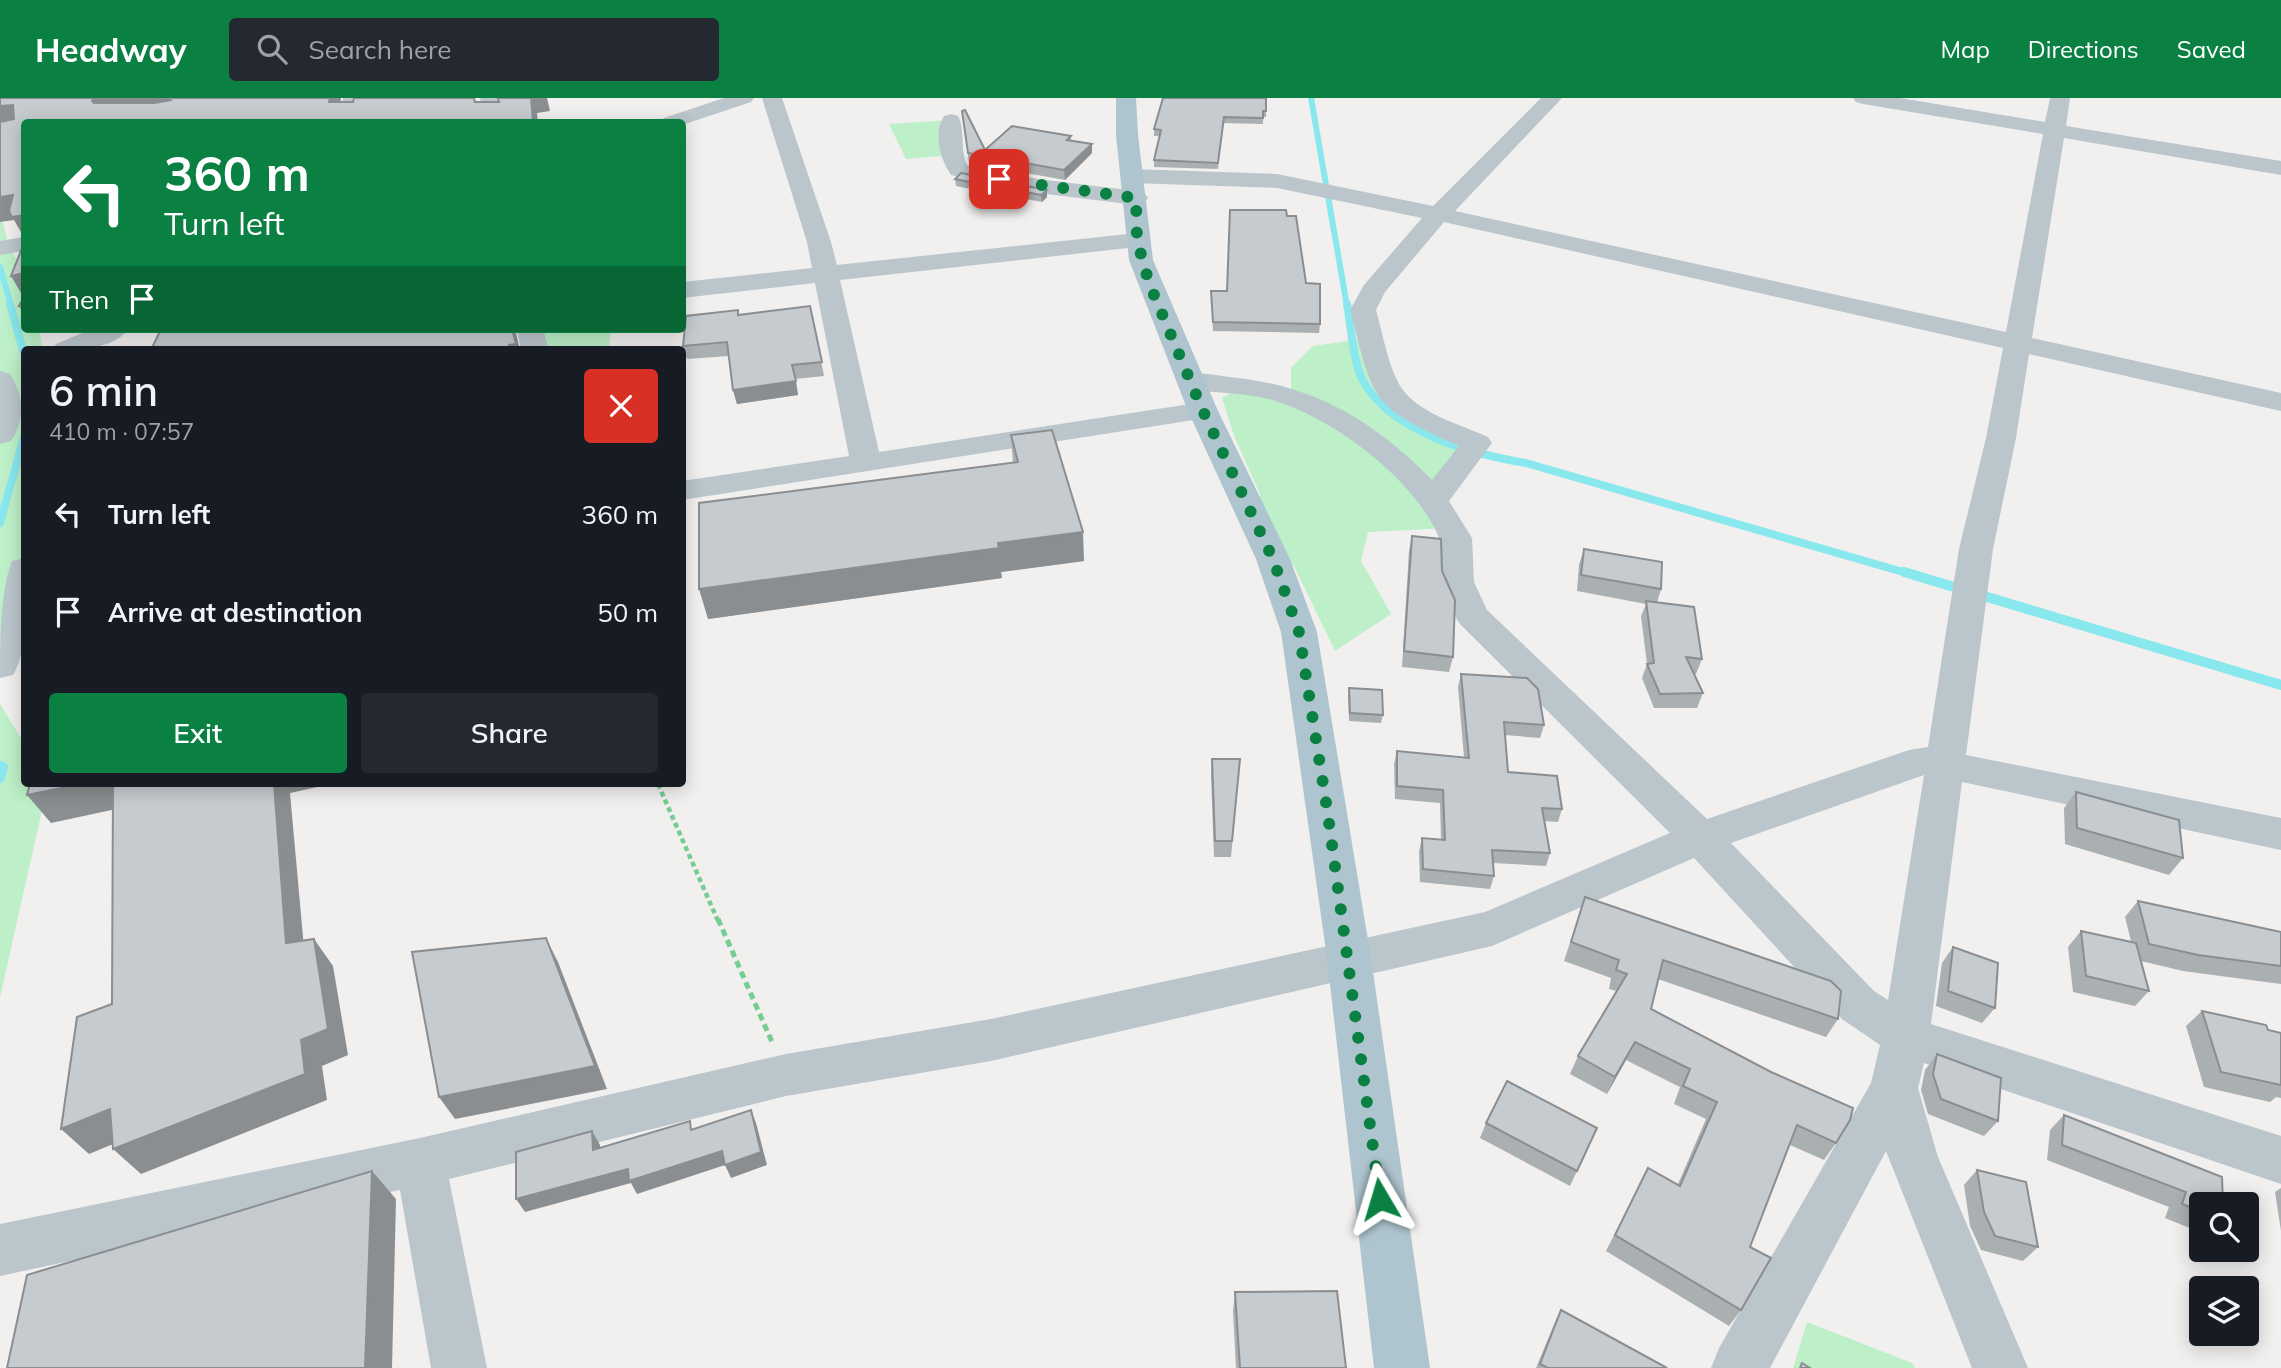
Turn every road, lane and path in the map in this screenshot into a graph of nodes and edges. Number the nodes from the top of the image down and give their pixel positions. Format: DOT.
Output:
graph roads {
  1 [pos="353,98"];
  2 [pos="490,98"];
  3 [pos="744,98"];
  4 [pos="772,98"];
  5 [pos="1126,98"];
  6 [pos="1552,98"];
  7 [pos="1863,98"];
  8 [pos="2060,98"];
  9 [pos="350,119"];
  10 [pos="494,119"];
  11 [pos="680,119"];
  12 [pos="951,120"];
  13 [pos="2054,130"];
  14 [pos="2281,168"];
  15 [pos="1134,187"];
  16 [pos="1438,214"];
  17 [pos="1137,240"];
  18 [pos="21,244"];
  19 [pos="0,248"];
  20 [pos="826,273"];
  21 [pos="686,290"];
  22 [pos="104,333"];
  23 [pos="78,343"];
  24 [pos="2018,344"];
  25 [pos="21,370"];
  26 [pos="0,380"];
  27 [pos="1197,396"];
  28 [pos="2281,402"];
  29 [pos="0,435"];
  30 [pos="866,463"];
  31 [pos="686,490"];
  32 [pos="1432,502"];
  33 [pos="21,580"];
  34 [pos="0,666"];
  35 [pos="1944,763"];
  36 [pos="659,787"];
  37 [pos="2281,834"];
  38 [pos="1700,838"];
  39 [pos="1349,958"];
  40 [pos="1906,1036"];
  41 [pos="786,1075"];
  42 [pos="1894,1088"];
  43 [pos="2281,1160"];
  44 [pos="420,1162"];
  45 [pos="0,1250"];
  46 [pos="460,1368"];
  47 [pos="1402,1368"];
  48 [pos="1739,1368"];
  49 [pos="2000,1368"];
  1 -- 9 [label="street"];
  2 -- 10 [label="street"];
  3 -- 11 [label="street"];
  4 -- 20 [label="street"];
  5 -- 15 [label="main road"];
  6 -- 16 [label="street"];
  7 -- 13 [label="street"];
  8 -- 13 [label="street"];
  12 -- 15 [label="street"];
  13 -- 14 [label="street"];
  13 -- 24 [label="street"];
  15 -- 16 [label="street"];
  15 -- 17 [label="main road"];
  16 -- 24 [label="street"];
  16 -- 32 [label="street"];
  17 -- 20 [label="street"];
  17 -- 27 [label="main road"];
  18 -- 19 [label="street"];
  20 -- 21 [label="street"];
  20 -- 30 [label="street"];
  22 -- 23 [label="street"];
  24 -- 28 [label="street"];
  24 -- 35 [label="street"];
  25 -- 26 [label="street"];
  26 -- 29 [label="street"];
  27 -- 30 [label="street"];
  27 -- 32 [label="street"];
  27 -- 39 [label="main road"];
  30 -- 31 [label="street"];
  32 -- 38 [label="street"];
  33 -- 34 [label="street"];
  35 -- 37 [label="street"];
  35 -- 38 [label="street"];
  35 -- 40 [label="street"];
  36 -- 41 [label="path"];
  38 -- 39 [label="street"];
  38 -- 40 [label="street"];
  39 -- 41 [label="street"];
  39 -- 47 [label="main road"];
  40 -- 42 [label="street"];
  40 -- 43 [label="street"];
  41 -- 44 [label="street"];
  42 -- 48 [label="street"];
  42 -- 49 [label="street"];
  44 -- 45 [label="street"];
  44 -- 46 [label="street"];
}
